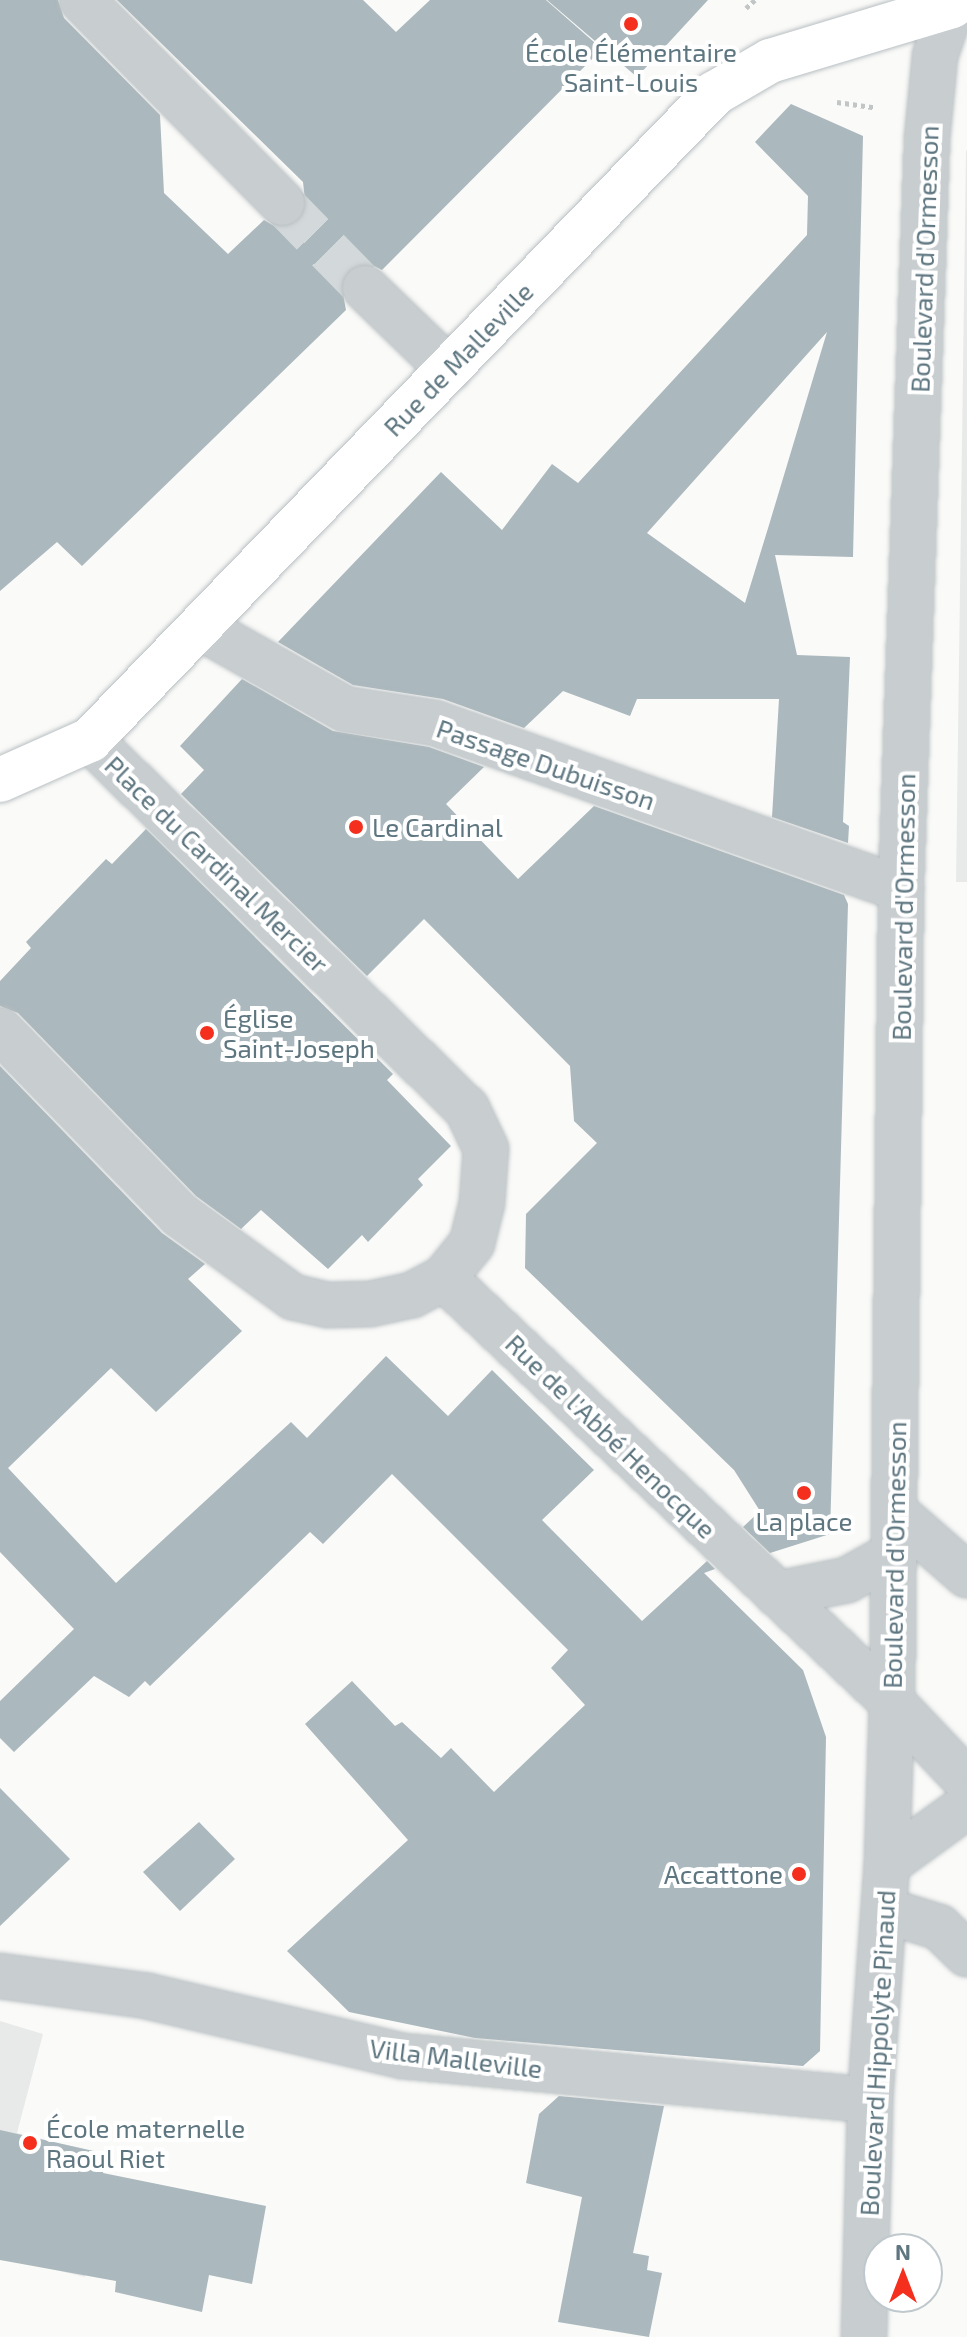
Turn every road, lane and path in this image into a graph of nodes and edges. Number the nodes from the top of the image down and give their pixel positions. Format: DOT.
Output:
graph roads {
  1 [pos="82,0"];
  2 [pos="953,3"];
  3 [pos="822,100"];
  4 [pos="929,114"];
  5 [pos="282,203"];
  6 [pos="365,288"];
  7 [pos="449,369"];
  8 [pos="200,627"];
  9 [pos="90,740"];
  10 [pos="0,780"];
  11 [pos="901,889"];
  12 [pos="0,1030"];
  13 [pos="444,1278"];
  14 [pos="895,1533"];
  15 [pos="967,1575"];
  16 [pos="777,1594"];
  17 [pos="892,1702"];
  18 [pos="967,1781"];
  19 [pos="967,1806"];
  20 [pos="887,1864"];
  21 [pos="884,1910"];
  22 [pos="967,1954"];
  23 [pos="0,1976"];
  24 [pos="870,2100"];
  25 [pos="864,2337"];
  1 -- 5 [label="street"];
  2 -- 4 [label="street, Boulevard d'Ormesson"];
  2 -- 7 [label="main road, Rue de Malleville"];
  3 -- 4 [label="path"];
  4 -- 11 [label="street, Boulevard d'Ormesson"];
  6 -- 7 [label="street"];
  7 -- 8 [label="main road, Rue de Malleville"];
  8 -- 9 [label="main road, Rue de Malleville"];
  8 -- 11 [label="street, Passage Dubuisson"];
  9 -- 10 [label="main road, Rue de Malleville"];
  9 -- 13 [label="street, Place du Cardinal Mercier"];
  11 -- 14 [label="street, Boulevard d'Ormesson"];
  12 -- 13 [label="street, Place du Cardinal Mercier"];
  13 -- 16 [label="street, Rue de l'Abbé Henocque"];
  14 -- 15 [label="street"];
  14 -- 16 [label="street"];
  14 -- 17 [label="street, Boulevard d'Ormesson"];
  16 -- 17 [label="street, Rue de l'Abbé Henocque"];
  17 -- 18 [label="street, Boulevard d'Ormesson"];
  17 -- 20 [label="street, Boulevard Hippolyte Pinaud"];
  19 -- 20 [label="street, Boulevard Hippolyte Pinaud"];
  20 -- 21 [label="street, Boulevard Hippolyte Pinaud"];
  21 -- 22 [label="street"];
  21 -- 24 [label="street, Boulevard Hippolyte Pinaud"];
  23 -- 24 [label="street, Villa Malleville"];
  24 -- 25 [label="street, Boulevard Hippolyte Pinaud"];
}
